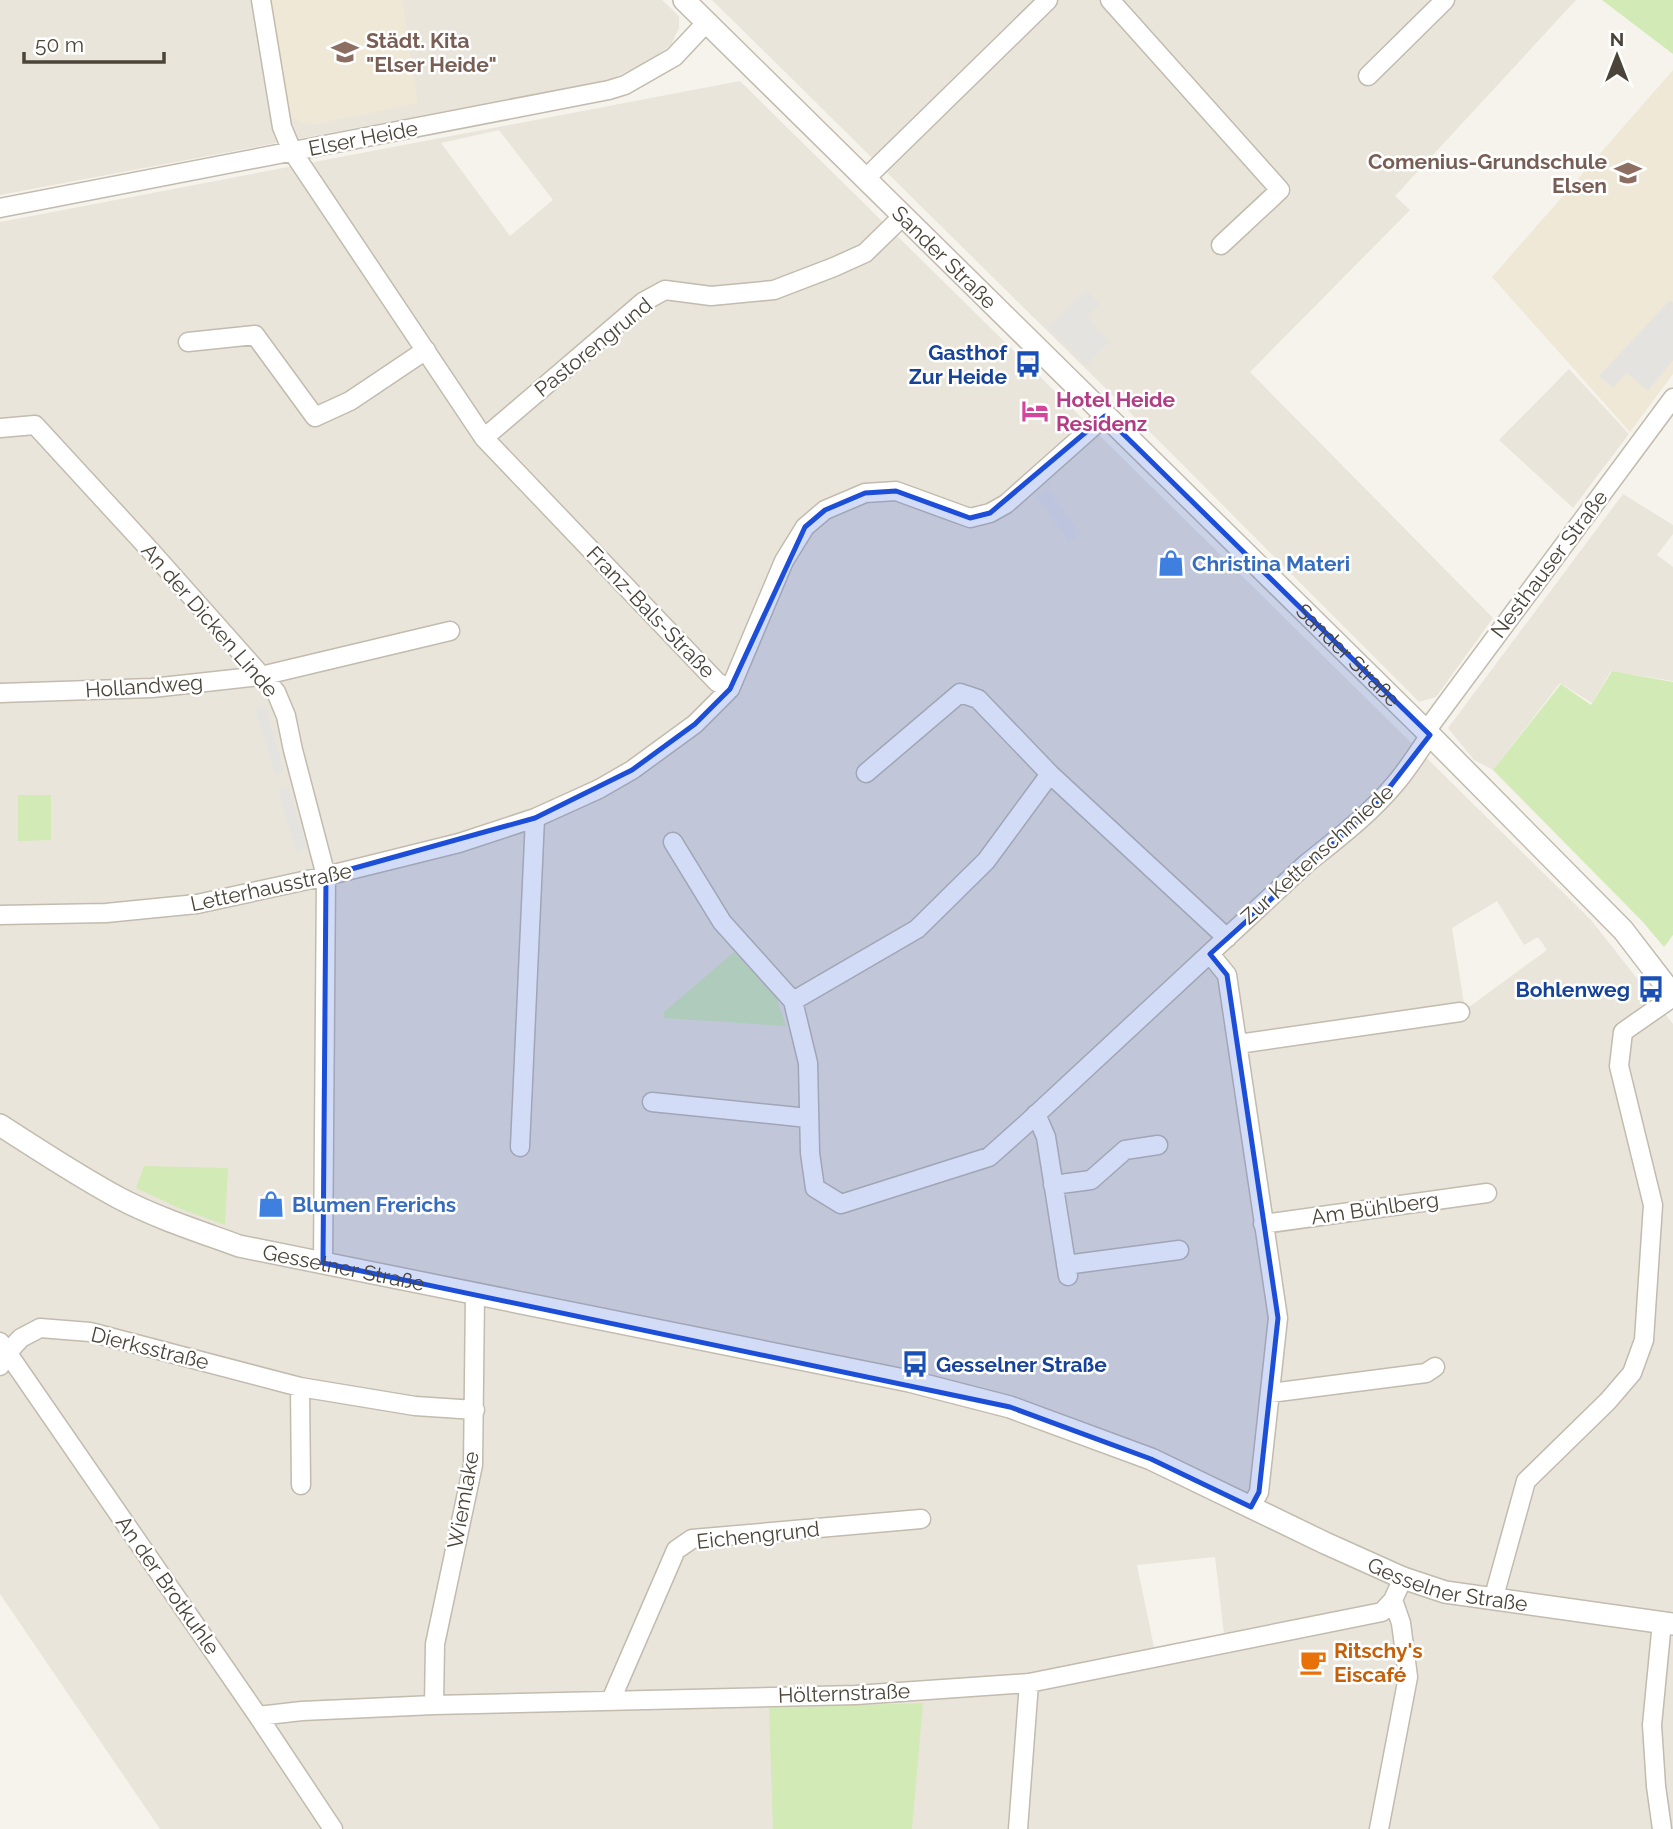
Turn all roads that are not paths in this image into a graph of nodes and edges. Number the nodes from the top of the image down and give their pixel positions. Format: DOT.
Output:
graph roads {
  1 [pos="261,0"];
  2 [pos="684,0"];
  3 [pos="1048,0"];
  4 [pos="1110,0"];
  5 [pos="1445,0"];
  6 [pos="706,23"];
  7 [pos="1368,76"];
  8 [pos="292,151"];
  9 [pos="865,179"];
  10 [pos="0,208"];
  11 [pos="904,216"];
  12 [pos="1221,245"];
  13 [pos="188,342"];
  14 [pos="426,350"];
  15 [pos="1673,398"];
  16 [pos="1105,416"];
  17 [pos="0,428"];
  18 [pos="484,438"];
  19 [pos="450,631"];
  20 [pos="261,676"];
  21 [pos="730,689"];
  22 [pos="0,693"];
  23 [pos="1428,733"];
  24 [pos="866,773"];
  25 [pos="1050,774"];
  26 [pos="535,818"];
  27 [pos="673,842"];
  28 [pos="326,876"];
  29 [pos="0,915"];
  30 [pos="1227,937"];
  31 [pos="1210,954"];
  32 [pos="1673,996"];
  33 [pos="793,1002"];
  34 [pos="1460,1012"];
  35 [pos="1238,1044"];
  36 [pos="652,1102"];
  37 [pos="1036,1114"];
  38 [pos="808,1118"];
  39 [pos="0,1125"];
  40 [pos="1158,1145"];
  41 [pos="520,1147"];
  42 [pos="1053,1185"];
  43 [pos="1487,1192"];
  44 [pos="1263,1224"];
  45 [pos="1179,1250"];
  46 [pos="323,1263"];
  47 [pos="475,1294"];
  48 [pos="2,1354"];
  49 [pos="1435,1367"];
  50 [pos="300,1387"];
  51 [pos="1270,1394"];
  52 [pos="475,1410"];
  53 [pos="300,1485"];
  54 [pos="1251,1507"];
  55 [pos="921,1519"];
  56 [pos="1403,1578"];
  57 [pos="1393,1600"];
  58 [pos="1493,1600"];
  59 [pos="1668,1623"];
  60 [pos="1029,1683"];
  61 [pos="611,1700"];
  62 [pos="434,1705"];
  63 [pos="258,1716"];
  64 [pos="333,1829"];
  65 [pos="1018,1829"];
  66 [pos="1379,1829"];
  67 [pos="1662,1829"];
  1 -- 8 [label="street, Franz-Bals-Straße"];
  2 -- 6 [label="street, Sander Straße"];
  3 -- 9 [label="street"];
  4 -- 12 [label="street"];
  5 -- 7 [label="street"];
  6 -- 8 [label="street, Elser Heide"];
  6 -- 9 [label="street, Sander Straße"];
  8 -- 10 [label="street, Elser Heide"];
  8 -- 14 [label="street, Franz-Bals-Straße"];
  9 -- 11 [label="street, Sander Straße"];
  11 -- 16 [label="street, Sander Straße"];
  11 -- 18 [label="street, Pastorengrund"];
  13 -- 14 [label="street"];
  14 -- 18 [label="street, Franz-Bals-Straße"];
  15 -- 23 [label="street, Nesthauser Straße"];
  16 -- 21 [label="street, Franz-Bals-Straße"];
  16 -- 23 [label="street, Sander Straße"];
  17 -- 20 [label="street, An der Dicken Linde"];
  18 -- 21 [label="street, Franz-Bals-Straße"];
  19 -- 20 [label="street, Hollandweg"];
  20 -- 22 [label="street, Hollandweg"];
  20 -- 28 [label="street, An der Dicken Linde"];
  21 -- 26 [label="street, Letterhausstraße"];
  23 -- 30 [label="street, Zur Kettenschmiede"];
  23 -- 32 [label="street, Sander Straße"];
  24 -- 25 [label="street, Zur Kettenschmiede"];
  25 -- 30 [label="street, Zur Kettenschmiede"];
  25 -- 33 [label="street"];
  26 -- 28 [label="street, Letterhausstraße"];
  26 -- 41 [label="street"];
  27 -- 33 [label="street, Zur Kettenschmiede"];
  28 -- 29 [label="street, Letterhausstraße"];
  28 -- 46 [label="street, An der Dicken Linde"];
  30 -- 31 [label="street, Zur Kettenschmiede"];
  31 -- 35 [label="street"];
  31 -- 37 [label="street, Zur Kettenschmiede"];
  32 -- 58 [label="street"];
  33 -- 38 [label="street, Zur Kettenschmiede"];
  34 -- 35 [label="street"];
  35 -- 44 [label="street"];
  36 -- 38 [label="street"];
  37 -- 38 [label="street, Zur Kettenschmiede"];
  37 -- 42 [label="street"];
  39 -- 46 [label="street, Gesselner Straße"];
  40 -- 42 [label="street"];
  42 -- 45 [label="street"];
  43 -- 44 [label="street, Am Bühlberg"];
  44 -- 51 [label="street"];
  46 -- 47 [label="street, Gesselner Straße"];
  47 -- 52 [label="street, Wiemlake"];
  47 -- 54 [label="street, Gesselner Straße"];
  48 -- 50 [label="street, Dierksstraße"];
  48 -- 63 [label="street, An der Brotkuhle"];
  49 -- 51 [label="street"];
  50 -- 52 [label="street, Dierksstraße"];
  50 -- 53 [label="street"];
  51 -- 54 [label="street"];
  52 -- 62 [label="street, Wiemlake"];
  54 -- 56 [label="street, Gesselner Straße"];
  55 -- 61 [label="street, Eichengrund"];
  56 -- 57 [label="street"];
  56 -- 58 [label="street, Gesselner Straße"];
  57 -- 60 [label="street, Hölternstraße"];
  57 -- 66 [label="street"];
  58 -- 59 [label="street, Gesselner Straße"];
  59 -- 67 [label="street"];
  60 -- 61 [label="street, Hölternstraße"];
  60 -- 65 [label="street"];
  61 -- 62 [label="street, Hölternstraße"];
  62 -- 63 [label="street, Hölternstraße"];
  63 -- 64 [label="street, An der Brotkuhle"];
}
